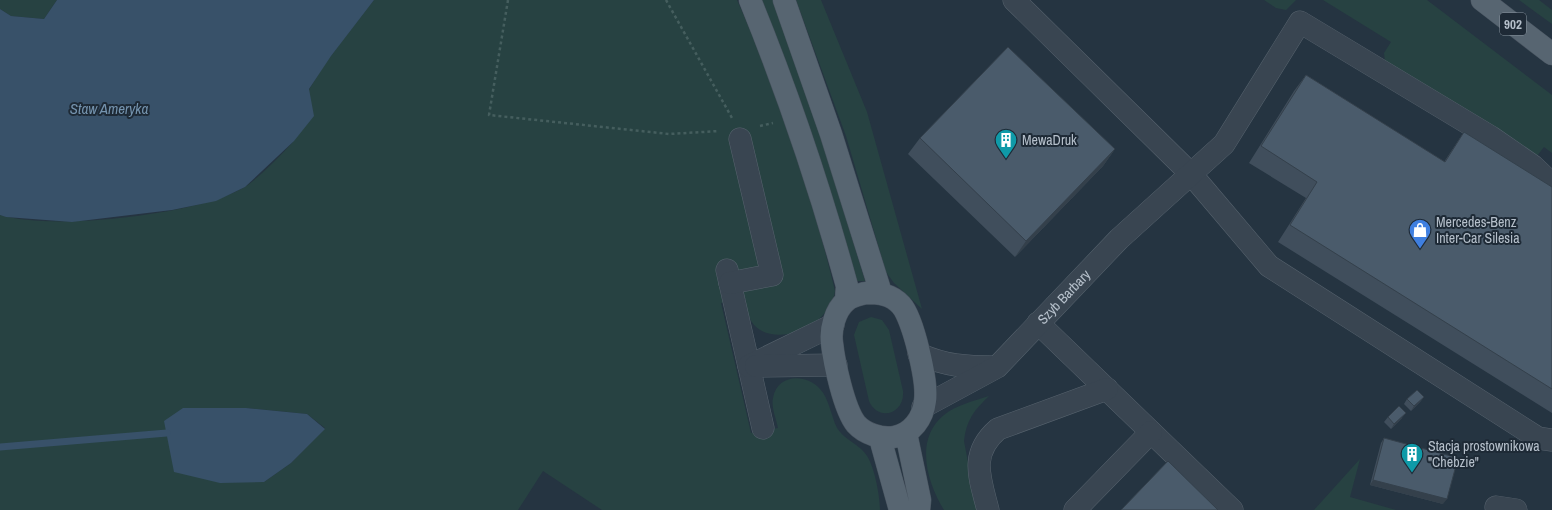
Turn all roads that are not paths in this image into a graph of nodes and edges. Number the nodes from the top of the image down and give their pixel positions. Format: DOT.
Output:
graph roads {
  1 [pos="750,0"];
  2 [pos="784,0"];
  3 [pos="1014,0"];
  4 [pos="1482,0"];
  5 [pos="1552,54"];
  6 [pos="739,134"];
  7 [pos="1191,174"];
  8 [pos="1552,184"];
  9 [pos="881,293"];
  10 [pos="846,300"];
  11 [pos="1038,323"];
  12 [pos="833,325"];
  13 [pos="919,354"];
  14 [pos="836,365"];
  15 [pos="749,366"];
  16 [pos="997,367"];
  17 [pos="1107,389"];
  18 [pos="924,407"];
  19 [pos="762,428"];
  20 [pos="1151,432"];
  21 [pos="906,433"];
  22 [pos="880,438"];
  23 [pos="1552,440"];
  24 [pos="900,510"];
  25 [pos="919,510"];
  26 [pos="988,510"];
  27 [pos="1075,510"];
  28 [pos="1232,510"];
  1 -- 10 [label="main road"];
  2 -- 9 [label="main road"];
  3 -- 7 [label="lane"];
  4 -- 5 [label="main road, 902"];
  6 -- 15 [label="lane"];
  7 -- 8 [label="lane, Szyb Barbary"];
  7 -- 11 [label="lane, Szyb Barbary"];
  7 -- 23 [label="lane"];
  9 -- 10 [label="main road"];
  9 -- 13 [label="main road"];
  10 -- 12 [label="main road"];
  11 -- 16 [label="lane, Szyb Barbary"];
  11 -- 17 [label="lane"];
  12 -- 14 [label="main road"];
  12 -- 15 [label="lane"];
  13 -- 16 [label="lane"];
  13 -- 18 [label="main road"];
  14 -- 15 [label="lane"];
  14 -- 22 [label="main road"];
  15 -- 19 [label="lane"];
  16 -- 18 [label="lane, Szyb Barbary"];
  17 -- 20 [label="lane"];
  17 -- 26 [label="lane"];
  18 -- 21 [label="main road"];
  20 -- 27 [label="lane"];
  20 -- 28 [label="lane"];
  21 -- 22 [label="main road"];
  21 -- 25 [label="main road"];
  22 -- 24 [label="main road"];
}
